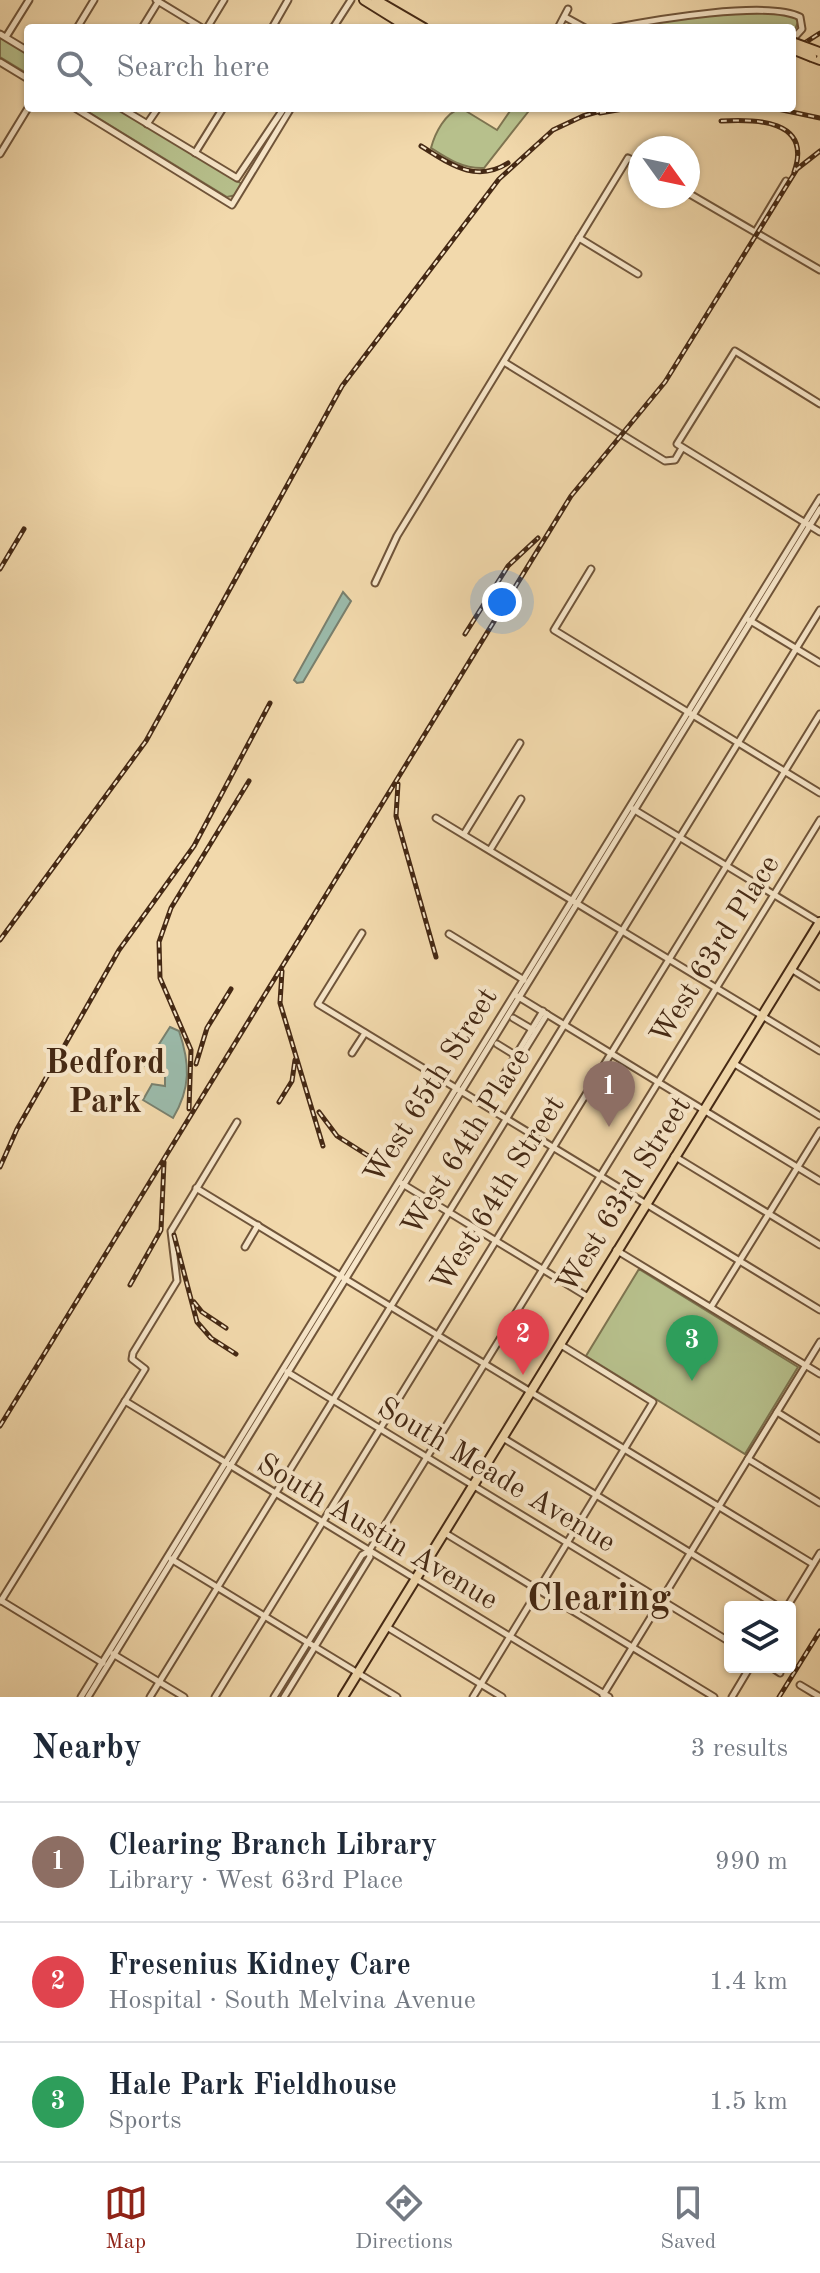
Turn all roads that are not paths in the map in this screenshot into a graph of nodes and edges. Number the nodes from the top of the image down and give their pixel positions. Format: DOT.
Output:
graph roads {
  1 [pos="29,0"];
  2 [pos="94,0"];
  3 [pos="158,0"];
  4 [pos="224,0"];
  5 [pos="288,0"];
  6 [pos="351,0"];
  7 [pos="364,0"];
  8 [pos="376,0"];
  9 [pos="568,9"];
  10 [pos="565,17"];
  11 [pos="79,24"];
  12 [pos="144,24"];
  13 [pos="197,24"];
  14 [pos="207,24"];
  15 [pos="274,24"];
  16 [pos="336,24"];
  17 [pos="403,24"];
  18 [pos="417,24"];
  19 [pos="561,24"];
  20 [pos="578,24"];
  21 [pos="633,24"];
  22 [pos="3,36"];
  23 [pos="796,36"];
  24 [pos="796,43"];
  25 [pos="24,49"];
  26 [pos="796,50"];
  27 [pos="818,55"];
  28 [pos="0,62"];
  29 [pos="24,77"];
  30 [pos="26,112"];
  31 [pos="81,112"];
  32 [pos="128,112"];
  33 [pos="155,112"];
  34 [pos="221,112"];
  35 [pos="281,112"];
  36 [pos="289,112"];
  37 [pos="147,124"];
  38 [pos="195,153"];
  39 [pos="0,154"];
  40 [pos="628,158"];
  41 [pos="786,181"];
  42 [pos="700,200"];
  43 [pos="756,231"];
  44 [pos="579,238"];
  45 [pos="820,270"];
  46 [pos="638,274"];
  47 [pos="504,362"];
  48 [pos="820,404"];
  49 [pos="680,446"];
  50 [pos="820,498"];
  51 [pos="820,509"];
  52 [pos="807,524"];
  53 [pos="820,532"];
  54 [pos="591,569"];
  55 [pos="375,583"];
  56 [pos="820,610"];
  57 [pos="748,619"];
  58 [pos="796,649"];
  59 [pos="820,663"];
  60 [pos="689,714"];
  61 [pos="820,714"];
  62 [pos="520,743"];
  63 [pos="738,743"];
  64 [pos="784,772"];
  65 [pos="820,793"];
  66 [pos="521,799"];
  67 [pos="632,808"];
  68 [pos="436,818"];
  69 [pos="820,820"];
  70 [pos="464,834"];
  71 [pos="679,837"];
  72 [pos="490,850"];
  73 [pos="726,865"];
  74 [pos="774,894"];
  75 [pos="574,902"];
  76 [pos="820,922"];
  77 [pos="621,931"];
  78 [pos="362,933"];
  79 [pos="449,934"];
  80 [pos="668,959"];
  81 [pos="791,969"];
  82 [pos="525,981"];
  83 [pos="820,987"];
  84 [pos="716,988"];
  85 [pos="516,995"];
  86 [pos="545,1012"];
  87 [pos="762,1016"];
  88 [pos="513,1018"];
  89 [pos="563,1024"];
  90 [pos="534,1030"];
  91 [pos="365,1033"];
  92 [pos="497,1044"];
  93 [pos="820,1051"];
  94 [pos="610,1052"];
  95 [pos="352,1053"];
  96 [pos="517,1057"];
  97 [pos="733,1063"];
  98 [pos="658,1081"];
  99 [pos="501,1084"];
  100 [pos="454,1087"];
  101 [pos="461,1091"];
  102 [pos="704,1109"];
  103 [pos="820,1116"];
  104 [pos="505,1118"];
  105 [pos="237,1122"];
  106 [pos="820,1131"];
  107 [pos="552,1146"];
  108 [pos="674,1156"];
  109 [pos="798,1167"];
  110 [pos="600,1175"];
  111 [pos="820,1181"];
  112 [pos="400,1183"];
  113 [pos="196,1188"];
  114 [pos="645,1203"];
  115 [pos="448,1212"];
  116 [pos="769,1214"];
  117 [pos="258,1225"];
  118 [pos="494,1240"];
  119 [pos="820,1245"];
  120 [pos="245,1247"];
  121 [pos="616,1250"];
  122 [pos="740,1261"];
  123 [pos="542,1269"];
  124 [pos="343,1276"];
  125 [pos="588,1297"];
  126 [pos="390,1306"];
  127 [pos="711,1307"];
  128 [pos="820,1310"];
  129 [pos="437,1334"];
  130 [pos="820,1342"];
  131 [pos="559,1344"];
  132 [pos="485,1363"];
  133 [pos="806,1365"];
  134 [pos="285,1370"];
  135 [pos="820,1374"];
  136 [pos="530,1391"];
  137 [pos="332,1399"];
  138 [pos="125,1401"];
  139 [pos="777,1412"];
  140 [pos="379,1428"];
  141 [pos="502,1438"];
  142 [pos="820,1439"];
  143 [pos="625,1449"];
  144 [pos="426,1457"];
  145 [pos="748,1459"];
  146 [pos="227,1464"];
  147 [pos="472,1485"];
  148 [pos="275,1494"];
  149 [pos="597,1495"];
  150 [pos="820,1503"];
  151 [pos="719,1506"];
  152 [pos="322,1522"];
  153 [pos="444,1532"];
  154 [pos="567,1543"];
  155 [pos="369,1551"];
  156 [pos="690,1553"];
  157 [pos="820,1553"];
  158 [pos="169,1558"];
  159 [pos="813,1564"];
  160 [pos="415,1579"];
  161 [pos="217,1587"];
  162 [pos="539,1590"];
  163 [pos="661,1600"];
  164 [pos="0,1601"];
  165 [pos="769,1601"];
  166 [pos="791,1601"];
  167 [pos="264,1616"];
  168 [pos="386,1626"];
  169 [pos="510,1637"];
  170 [pos="724,1638"];
  171 [pos="307,1642"];
  172 [pos="315,1647"];
  173 [pos="633,1647"];
  174 [pos="111,1653"];
  175 [pos="104,1664"];
  176 [pos="358,1673"];
  177 [pos="746,1673"];
  178 [pos="159,1682"];
  179 [pos="481,1684"];
  180 [pos="800,1685"];
  181 [pos="605,1696"];
  182 [pos="81,1697"];
  183 [pos="88,1697"];
  184 [pos="150,1697"];
  185 [pos="184,1697"];
  186 [pos="215,1697"];
  187 [pos="274,1697"];
  188 [pos="284,1697"];
  189 [pos="343,1697"];
  190 [pos="397,1697"];
  191 [pos="473,1697"];
  192 [pos="502,1697"];
  193 [pos="714,1697"];
  194 [pos="732,1697"];
  195 [pos="820,1697"];
  1 -- 22 [label="street"];
  2 -- 11 [label="street"];
  3 -- 12 [label="street"];
  3 -- 13 [label="street"];
  4 -- 14 [label="street"];
  5 -- 15 [label="street"];
  6 -- 16 [label="street"];
  7 -- 17 [label="main road"];
  8 -- 18 [label="main road"];
  9 -- 10 [label="street"];
  10 -- 19 [label="street"];
  10 -- 20 [label="street"];
  21 -- 23 [label="street"];
  22 -- 25 [label="street"];
  24 -- 27 [label="main road, bridge"];
  26 -- 27 [label="main road, bridge"];
  28 -- 29 [label="street"];
  30 -- 39 [label="street"];
  31 -- 36 [label="street"];
  32 -- 37 [label="street"];
  33 -- 37 [label="street"];
  34 -- 38 [label="street"];
  35 -- 38 [label="street"];
  37 -- 38 [label="street"];
  40 -- 44 [label="street"];
  41 -- 43 [label="street"];
  42 -- 43 [label="street"];
  43 -- 45 [label="street"];
  44 -- 46 [label="street"];
  44 -- 47 [label="street"];
  47 -- 49 [label="street"];
  47 -- 55 [label="street"];
  48 -- 49 [label="street"];
  49 -- 52 [label="street"];
  50 -- 52 [label="street, West 65th Street"];
  51 -- 52 [label="street, West 65th Street"];
  52 -- 53 [label="street"];
  52 -- 57 [label="street, West 65th Street"];
  54 -- 60 [label="street"];
  56 -- 58 [label="street, West 64th Place"];
  57 -- 58 [label="street"];
  57 -- 60 [label="street, West 65th Street"];
  58 -- 59 [label="street"];
  58 -- 63 [label="street, West 64th Place"];
  60 -- 63 [label="street"];
  60 -- 67 [label="street, West 65th Street"];
  61 -- 64 [label="street, West 64th Street"];
  62 -- 70 [label="street"];
  63 -- 64 [label="street"];
  63 -- 71 [label="street, West 64th Place"];
  64 -- 65 [label="street"];
  64 -- 73 [label="street, West 64th Street"];
  66 -- 72 [label="street"];
  67 -- 71 [label="street"];
  67 -- 75 [label="street, West 65th Street"];
  68 -- 70 [label="street"];
  69 -- 74 [label="street, West 63rd Place"];
  70 -- 72 [label="street"];
  71 -- 73 [label="street"];
  71 -- 77 [label="street, West 64th Place"];
  72 -- 75 [label="street"];
  73 -- 74 [label="street"];
  73 -- 80 [label="street, West 64th Street"];
  74 -- 76 [label="street"];
  74 -- 84 [label="street, West 63rd Place"];
  75 -- 77 [label="street"];
  75 -- 82 [label="street, West 65th Street"];
  76 -- 81 [label="main road, West 63rd Street"];
  77 -- 80 [label="street"];
  77 -- 89 [label="street, West 64th Place"];
  78 -- 91 [label="street"];
  79 -- 82 [label="street"];
  80 -- 84 [label="street"];
  80 -- 94 [label="street, West 64th Street"];
  81 -- 83 [label="street"];
  81 -- 87 [label="main road, West 63rd Street"];
  82 -- 85 [label="street, West 65th Street"];
  84 -- 87 [label="street"];
  84 -- 98 [label="street, West 63rd Place"];
  85 -- 86 [label="street"];
  85 -- 100 [label="street, West 65th Street"];
  85 -- 101 [label="street, West 65th Street"];
  86 -- 89 [label="street"];
  86 -- 90 [label="street"];
  87 -- 93 [label="street"];
  87 -- 97 [label="main road, West 63rd Street"];
  88 -- 90 [label="street"];
  89 -- 94 [label="street"];
  89 -- 104 [label="street, West 64th Place"];
  90 -- 96 [label="street"];
  91 -- 95 [label="street"];
  91 -- 100 [label="street"];
  92 -- 96 [label="street"];
  94 -- 98 [label="street"];
  94 -- 107 [label="street, West 64th Street"];
  96 -- 99 [label="street"];
  97 -- 102 [label="main road, West 63rd Street"];
  97 -- 103 [label="street"];
  98 -- 102 [label="street"];
  98 -- 110 [label="street, West 63rd Place"];
  100 -- 101 [label="street"];
  100 -- 112 [label="street, West 65th Street"];
  101 -- 104 [label="street"];
  101 -- 112 [label="street, West 65th Street"];
  102 -- 108 [label="main road, West 63rd Street"];
  102 -- 109 [label="street"];
  104 -- 107 [label="street"];
  104 -- 115 [label="street, West 64th Place"];
  105 -- 113 [label="street"];
  106 -- 109 [label="street"];
  107 -- 110 [label="street"];
  107 -- 118 [label="street, West 64th Street"];
  108 -- 114 [label="main road, West 63rd Street"];
  108 -- 116 [label="street"];
  109 -- 111 [label="street"];
  109 -- 116 [label="street"];
  110 -- 114 [label="street"];
  110 -- 123 [label="street, West 63rd Place"];
  112 -- 115 [label="street"];
  112 -- 124 [label="street, West 65th Street"];
  113 -- 117 [label="street"];
  113 -- 138 [label="street"];
  114 -- 121 [label="main road, West 63rd Street"];
  114 -- 122 [label="street"];
  115 -- 118 [label="street"];
  115 -- 126 [label="street, West 64th Place"];
  116 -- 119 [label="street"];
  116 -- 122 [label="street"];
  117 -- 120 [label="street"];
  117 -- 124 [label="street"];
  118 -- 123 [label="street"];
  118 -- 129 [label="street, West 64th Street"];
  121 -- 125 [label="main road, West 63rd Street"];
  121 -- 127 [label="street"];
  122 -- 127 [label="street"];
  122 -- 128 [label="street"];
  123 -- 125 [label="street"];
  123 -- 132 [label="street, West 63rd Place"];
  124 -- 126 [label="street"];
  124 -- 134 [label="street, West 65th Street"];
  125 -- 131 [label="main road, West 63rd Street"];
  126 -- 129 [label="street"];
  126 -- 137 [label="street, West 64th Place"];
  127 -- 133 [label="street"];
  129 -- 132 [label="street"];
  129 -- 140 [label="street, West 64th Street"];
  130 -- 133 [label="street"];
  131 -- 136 [label="main road, West 63rd Street"];
  131 -- 143 [label="street"];
  132 -- 136 [label="street"];
  132 -- 144 [label="street, West 63rd Place"];
  133 -- 135 [label="street"];
  133 -- 139 [label="street"];
  134 -- 137 [label="street, South Meade Avenue"];
  134 -- 146 [label="street, West 65th Street"];
  136 -- 141 [label="main road, West 63rd Street"];
  136 -- 143 [label="street"];
  137 -- 140 [label="street, South Meade Avenue"];
  137 -- 148 [label="street, West 64th Place"];
  138 -- 146 [label="street, South Austin Avenue"];
  138 -- 164 [label="street"];
  139 -- 142 [label="street"];
  139 -- 145 [label="street"];
  140 -- 144 [label="street, South Meade Avenue"];
  140 -- 152 [label="street, West 64th Street"];
  141 -- 147 [label="main road, West 63rd Street"];
  141 -- 149 [label="street"];
  143 -- 149 [label="street"];
  143 -- 151 [label="street"];
  144 -- 147 [label="street, South Meade Avenue"];
  144 -- 155 [label="street, West 63rd Place"];
  145 -- 150 [label="street"];
  145 -- 151 [label="street"];
  146 -- 148 [label="street, South Austin Avenue"];
  146 -- 158 [label="street, West 65th Street"];
  147 -- 153 [label="main road, West 63rd Street"];
  147 -- 154 [label="street, South Meade Avenue"];
  148 -- 152 [label="street, South Austin Avenue"];
  148 -- 161 [label="street, West 64th Place"];
  149 -- 154 [label="street"];
  149 -- 156 [label="street"];
  151 -- 156 [label="street"];
  151 -- 159 [label="street"];
  152 -- 155 [label="street, South Austin Avenue"];
  152 -- 167 [label="street, West 64th Street"];
  153 -- 160 [label="main road, West 63rd Street"];
  153 -- 162 [label="street"];
  154 -- 162 [label="street"];
  154 -- 163 [label="street, South Meade Avenue"];
  155 -- 160 [label="street, South Austin Avenue"];
  155 -- 171 [label="street, West 63rd Place"];
  155 -- 172 [label="street, West 63rd Place"];
  156 -- 163 [label="street"];
  156 -- 165 [label="street"];
  157 -- 159 [label="street"];
  158 -- 161 [label="street"];
  158 -- 174 [label="street, West 65th Street"];
  159 -- 166 [label="street"];
  160 -- 168 [label="main road, West 63rd Street"];
  160 -- 169 [label="street, South Austin Avenue"];
  161 -- 167 [label="street"];
  161 -- 178 [label="street, West 64th Place"];
  162 -- 169 [label="street"];
  162 -- 173 [label="street"];
  163 -- 170 [label="street, South Meade Avenue"];
  163 -- 173 [label="street"];
  164 -- 175 [label="street"];
  167 -- 171 [label="street"];
  167 -- 186 [label="street, West 64th Street"];
  168 -- 176 [label="main road, West 63rd Street"];
  168 -- 179 [label="street"];
  169 -- 179 [label="street"];
  169 -- 181 [label="street, South Austin Avenue"];
  171 -- 172 [label="street"];
  171 -- 187 [label="street, West 63rd Place"];
  172 -- 176 [label="street"];
  172 -- 188 [label="street, West 63rd Place"];
  173 -- 181 [label="street"];
  173 -- 193 [label="street"];
  174 -- 175 [label="street, West 65th Street"];
  174 -- 178 [label="street"];
  175 -- 182 [label="street, West 65th Street"];
  175 -- 183 [label="street, West 65th Street"];
  176 -- 189 [label="main road, West 63rd Street"];
  176 -- 190 [label="street"];
  177 -- 194 [label="street"];
  178 -- 184 [label="street, West 64th Place"];
  178 -- 185 [label="street"];
  179 -- 191 [label="street"];
  179 -- 192 [label="street"];
  180 -- 195 [label="street"];
}
